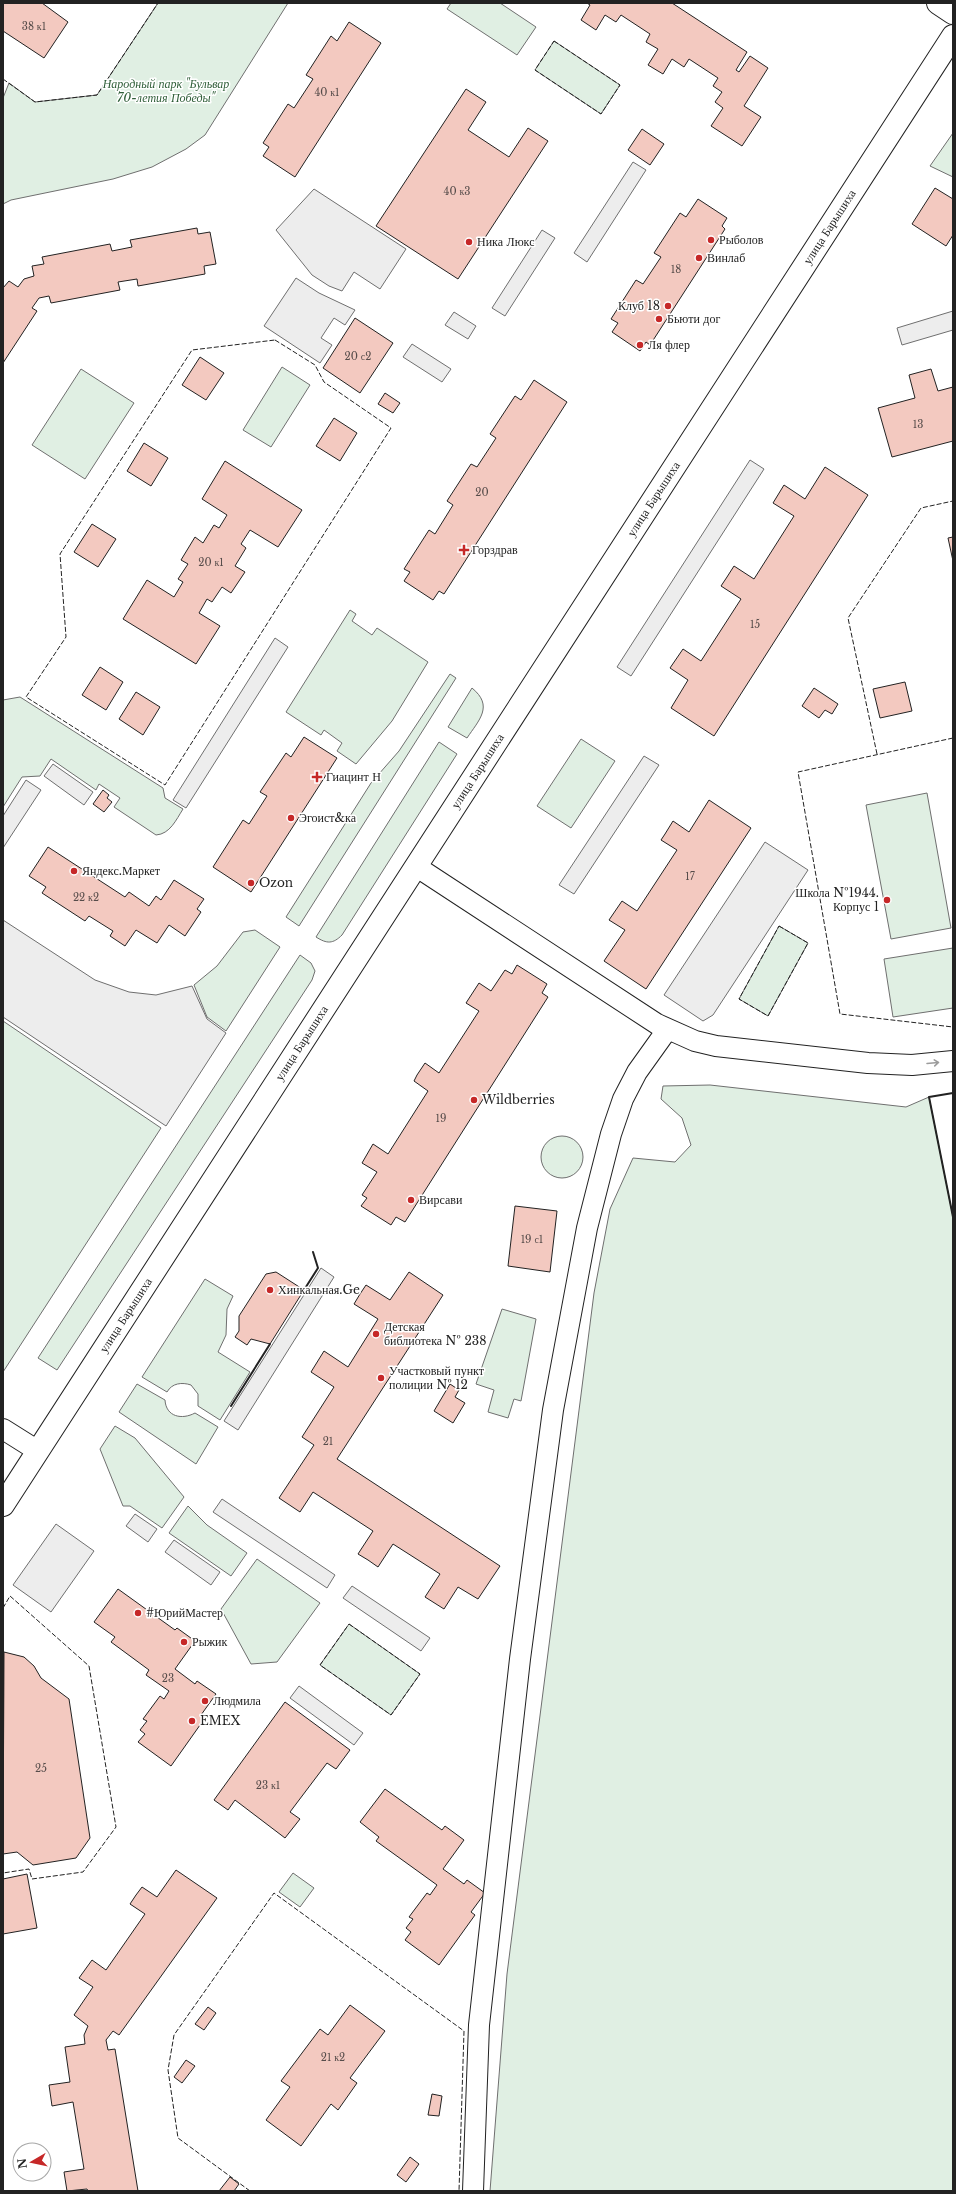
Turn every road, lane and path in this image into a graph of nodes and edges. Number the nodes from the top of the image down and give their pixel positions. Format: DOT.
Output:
graph roads {
  1 [pos="938,3"];
  2 [pos="953,13"];
  3 [pos="953,36"];
  4 [pos="417,867"];
  5 [pos="667,1030"];
  6 [pos="953,1061"];
  7 [pos="3,1429"];
  8 [pos="38,1451"];
  9 [pos="3,1505"];
  10 [pos="473,2191"];
  1 -- 2 [label="main road"];
  3 -- 4 [label="main road, улица Барышиха"];
  4 -- 5 [label="street"];
  4 -- 8 [label="main road, улица Барышиха"];
  5 -- 6 [label="street, one-way"];
  5 -- 10 [label="street"];
  7 -- 8 [label="street"];
  8 -- 9 [label="main road, улица Барышиха"];
}
